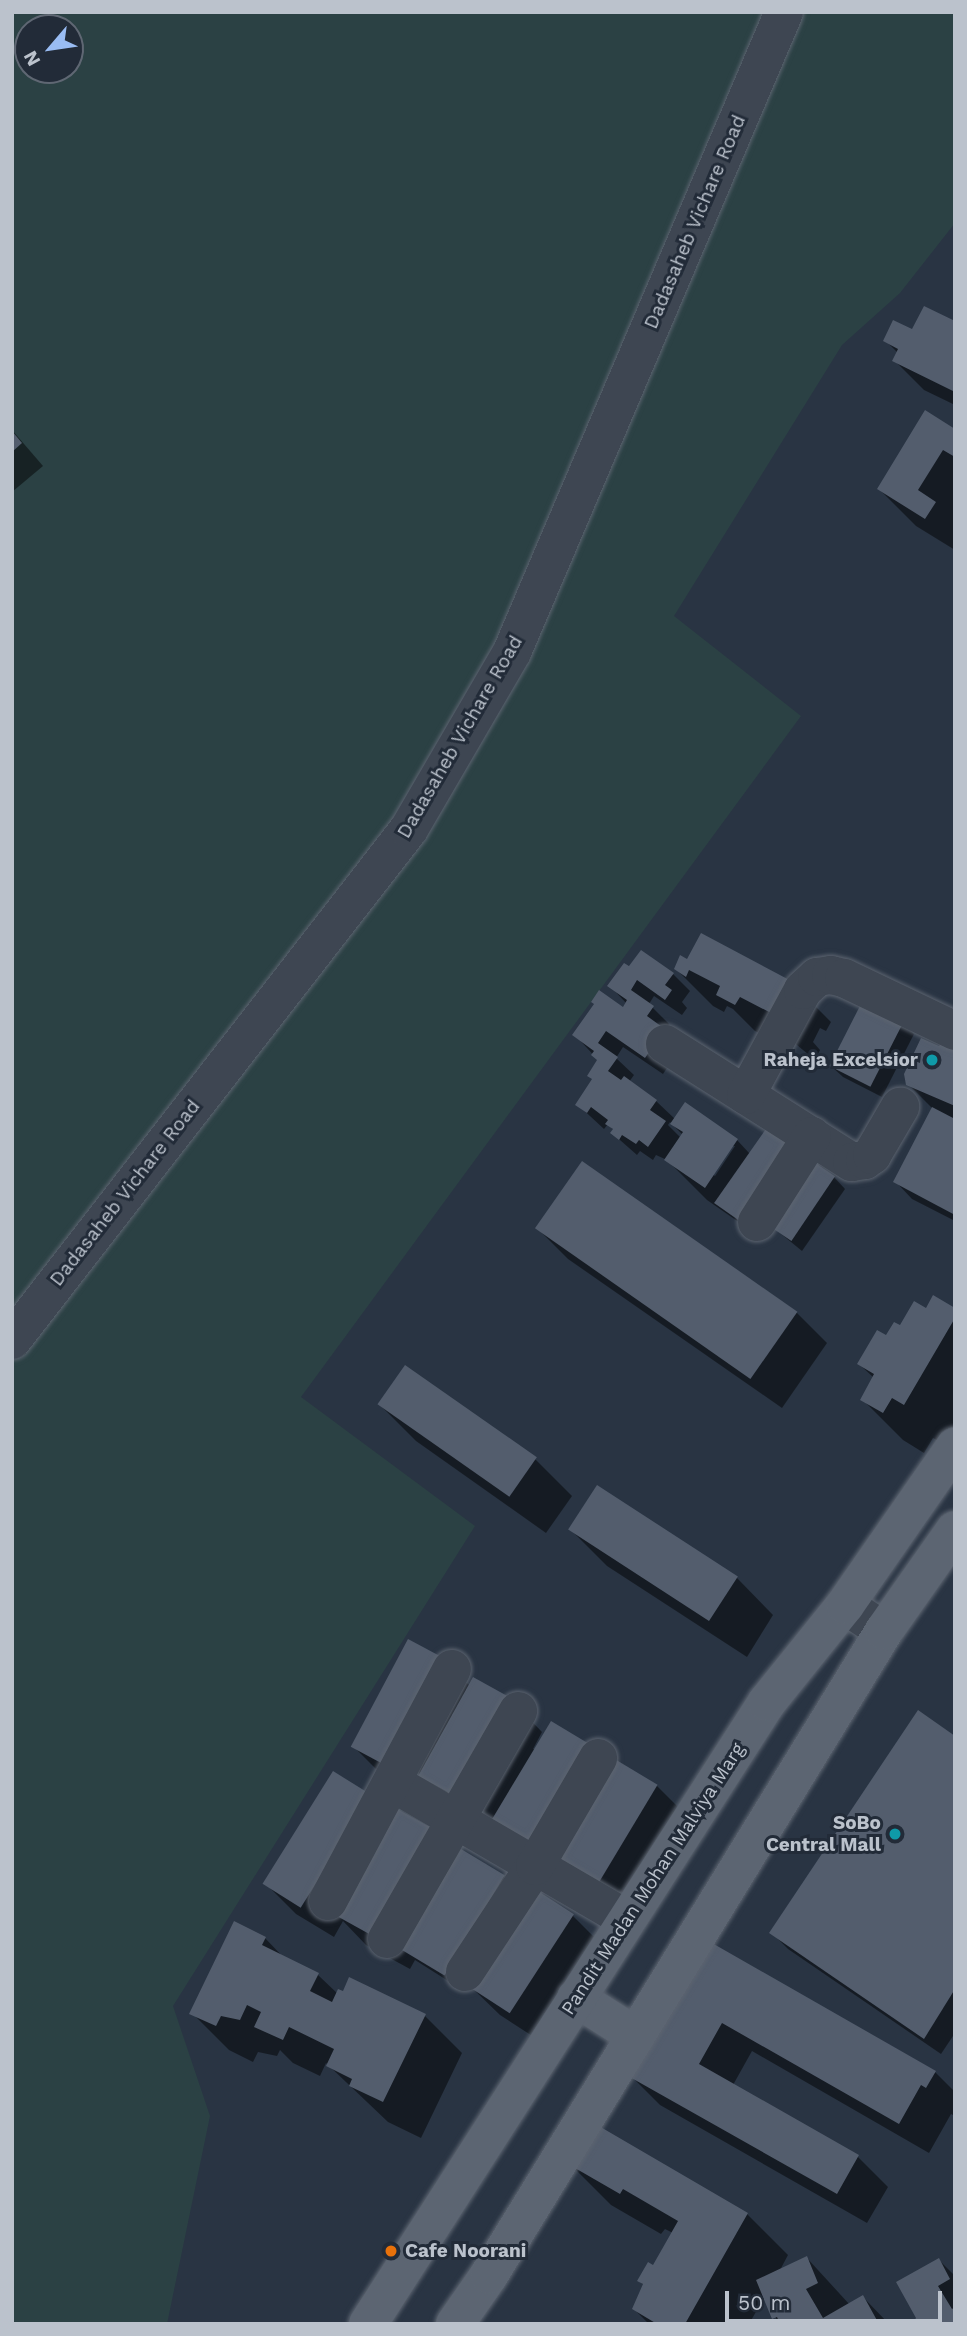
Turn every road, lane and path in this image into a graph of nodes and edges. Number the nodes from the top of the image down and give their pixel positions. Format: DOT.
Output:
graph roads {
  1 [pos="784,12"];
  2 [pos="955,1031"];
  3 [pos="665,1044"];
  4 [pos="746,1095"];
  5 [pos="900,1107"];
  6 [pos="812,1136"];
  7 [pos="757,1222"];
  8 [pos="12,1340"];
  9 [pos="955,1447"];
  10 [pos="955,1530"];
  11 [pos="845,1605"];
  12 [pos="884,1631"];
  13 [pos="452,1669"];
  14 [pos="518,1711"];
  15 [pos="598,1758"];
  16 [pos="393,1783"];
  17 [pos="456,1820"];
  18 [pos="535,1866"];
  19 [pos="328,1901"];
  20 [pos="627,1919"];
  21 [pos="387,1939"];
  22 [pos="465,1972"];
  23 [pos="576,1998"];
  24 [pos="636,2036"];
  25 [pos="368,2324"];
  26 [pos="455,2324"];
  1 -- 8 [label="street, Dadasaheb Vichare Road"];
  2 -- 4 [label="street"];
  3 -- 4 [label="street"];
  4 -- 6 [label="street"];
  5 -- 6 [label="street"];
  6 -- 7 [label="street"];
  9 -- 11 [label="main road, Pandit Madan Mohan Malviya Marg"];
  10 -- 12 [label="main road"];
  11 -- 12 [label="street"];
  11 -- 20 [label="main road, Pandit Madan Mohan Malviya Marg"];
  12 -- 24 [label="main road"];
  13 -- 16 [label="street"];
  14 -- 17 [label="street"];
  15 -- 18 [label="street"];
  16 -- 17 [label="street"];
  16 -- 19 [label="street"];
  17 -- 18 [label="street"];
  17 -- 21 [label="street"];
  18 -- 20 [label="street"];
  18 -- 22 [label="street"];
  20 -- 23 [label="main road, Pandit Madan Mohan Malviya Marg"];
  23 -- 24 [label="main road"];
  23 -- 25 [label="main road, Pandit Madan Mohan Malviya Marg"];
  24 -- 26 [label="main road"];
}
